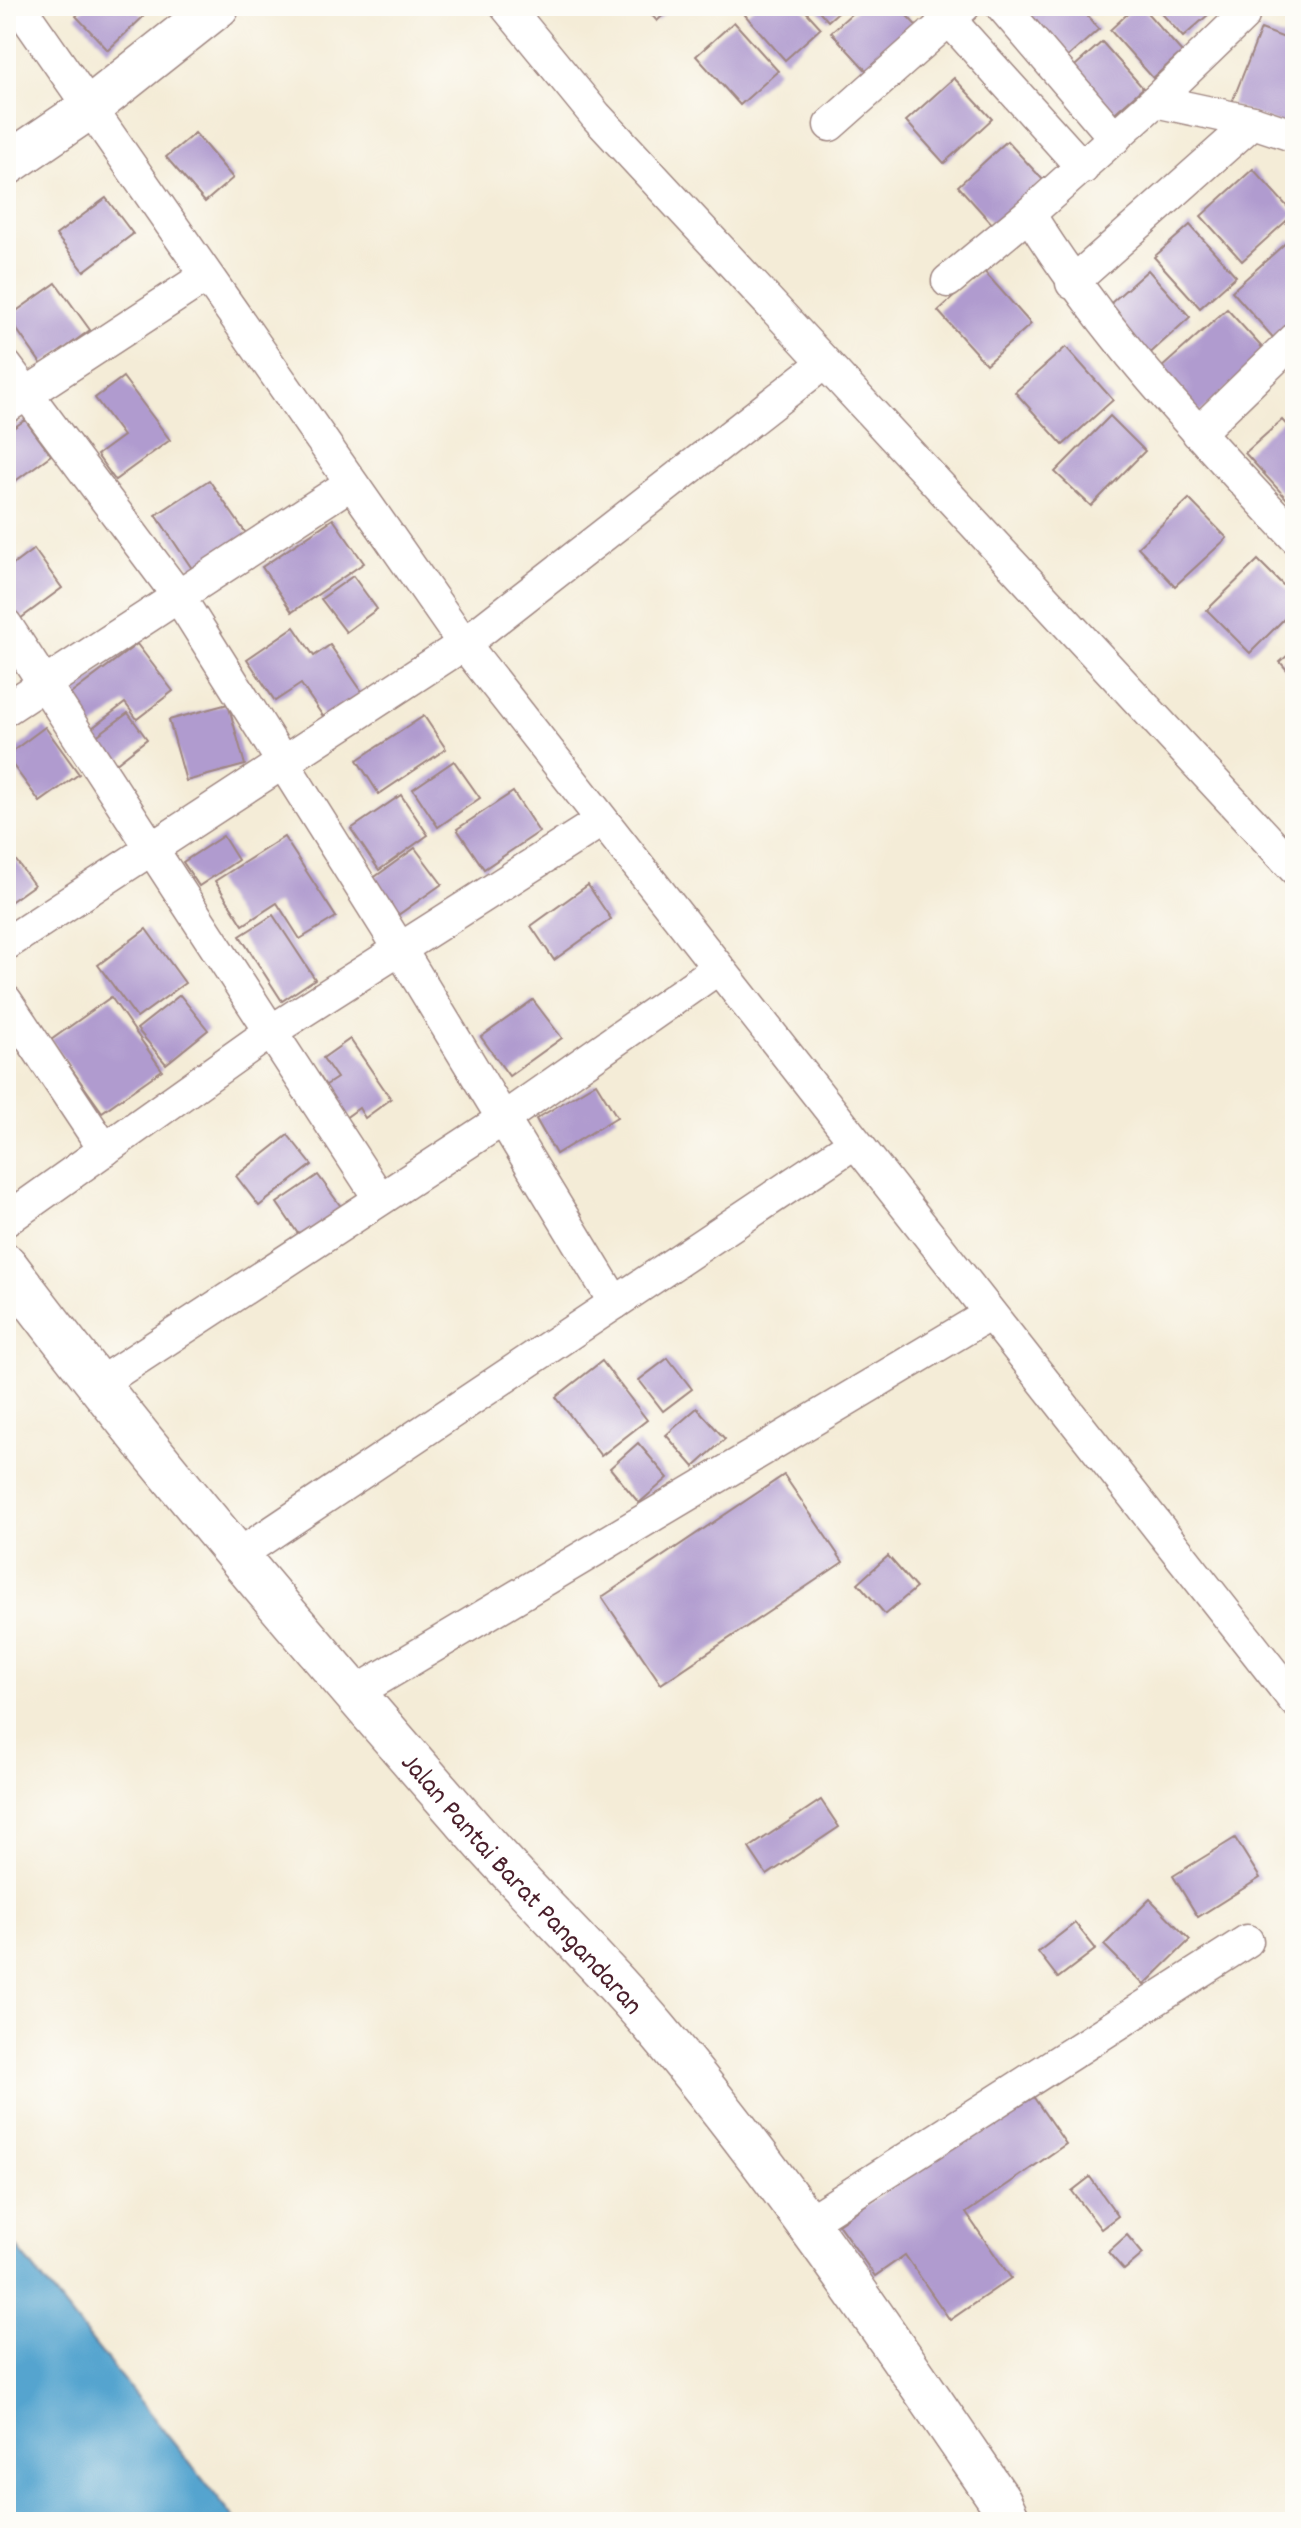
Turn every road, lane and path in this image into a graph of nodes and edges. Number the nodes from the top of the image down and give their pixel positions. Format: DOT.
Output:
graph roads {
  1 [pos="19,6"];
  2 [pos="218,6"];
  3 [pos="506,6"];
  4 [pos="1002,6"];
  5 [pos="950,10"];
  6 [pos="1243,16"];
  7 [pos="1155,101"];
  8 [pos="88,109"];
  9 [pos="1253,122"];
  10 [pos="830,125"];
  11 [pos="1295,136"];
  12 [pos="1115,138"];
  13 [pos="6,165"];
  14 [pos="1083,168"];
  15 [pos="1029,214"];
  16 [pos="206,276"];
  17 [pos="948,281"];
  18 [pos="1072,283"];
  19 [pos="1295,339"];
  20 [pos="824,363"];
  21 [pos="6,366"];
  22 [pos="16,400"];
  23 [pos="1198,433"];
  24 [pos="350,484"];
  25 [pos="1295,537"];
  26 [pos="179,597"];
  27 [pos="6,625"];
  28 [pos="464,644"];
  29 [pos="46,682"];
  30 [pos="6,709"];
  31 [pos="283,763"];
  32 [pos="601,821"];
  33 [pos="153,848"];
  34 [pos="1295,869"];
  35 [pos="6,944"];
  36 [pos="400,949"];
  37 [pos="717,969"];
  38 [pos="6,1001"];
  39 [pos="270,1032"];
  40 [pos="503,1119"];
  41 [pos="854,1143"];
  42 [pos="105,1150"];
  43 [pos="380,1199"];
  44 [pos="6,1220"];
  45 [pos="6,1265"];
  46 [pos="615,1303"];
  47 [pos="990,1314"];
  48 [pos="97,1385"];
  49 [pos="237,1556"];
  50 [pos="355,1693"];
  51 [pos="1295,1701"];
  52 [pos="1247,1941"];
  53 [pos="808,2222"];
  54 [pos="1010,2522"];
  1 -- 8 [label="street"];
  2 -- 8 [label="street"];
  3 -- 20 [label="street"];
  4 -- 12 [label="street"];
  5 -- 10 [label="street"];
  5 -- 14 [label="street"];
  6 -- 7 [label="street"];
  7 -- 9 [label="street"];
  7 -- 12 [label="street"];
  8 -- 13 [label="street"];
  8 -- 16 [label="street"];
  9 -- 11 [label="street"];
  9 -- 18 [label="street"];
  12 -- 14 [label="street"];
  14 -- 15 [label="street"];
  15 -- 17 [label="street"];
  15 -- 18 [label="street"];
  16 -- 22 [label="street"];
  16 -- 24 [label="street"];
  18 -- 23 [label="street"];
  19 -- 23 [label="street"];
  20 -- 28 [label="street"];
  20 -- 34 [label="street"];
  21 -- 22 [label="street"];
  22 -- 26 [label="street"];
  23 -- 25 [label="street"];
  24 -- 26 [label="street"];
  24 -- 28 [label="street"];
  26 -- 29 [label="street"];
  26 -- 31 [label="street"];
  27 -- 29 [label="street"];
  28 -- 31 [label="street"];
  28 -- 32 [label="street"];
  29 -- 30 [label="street"];
  29 -- 33 [label="street"];
  31 -- 33 [label="street"];
  31 -- 36 [label="street"];
  32 -- 36 [label="street"];
  32 -- 37 [label="street"];
  33 -- 35 [label="street"];
  33 -- 39 [label="street"];
  36 -- 39 [label="street"];
  36 -- 40 [label="street"];
  37 -- 40 [label="street"];
  37 -- 41 [label="street"];
  38 -- 42 [label="street"];
  39 -- 42 [label="street"];
  39 -- 43 [label="street"];
  40 -- 43 [label="street"];
  40 -- 46 [label="street"];
  41 -- 46 [label="street"];
  41 -- 47 [label="street"];
  42 -- 44 [label="street"];
  43 -- 48 [label="street"];
  45 -- 48 [label="street, Jalan Pantai Barat Pangandaran"];
  46 -- 49 [label="street"];
  47 -- 50 [label="street"];
  47 -- 51 [label="street"];
  48 -- 49 [label="street, Jalan Pantai Barat Pangandaran"];
  49 -- 50 [label="street, Jalan Pantai Barat Pangandaran"];
  50 -- 53 [label="street, Jalan Pantai Barat Pangandaran"];
  52 -- 53 [label="street"];
  53 -- 54 [label="street, Jalan Pantai Barat Pangandaran"];
}
